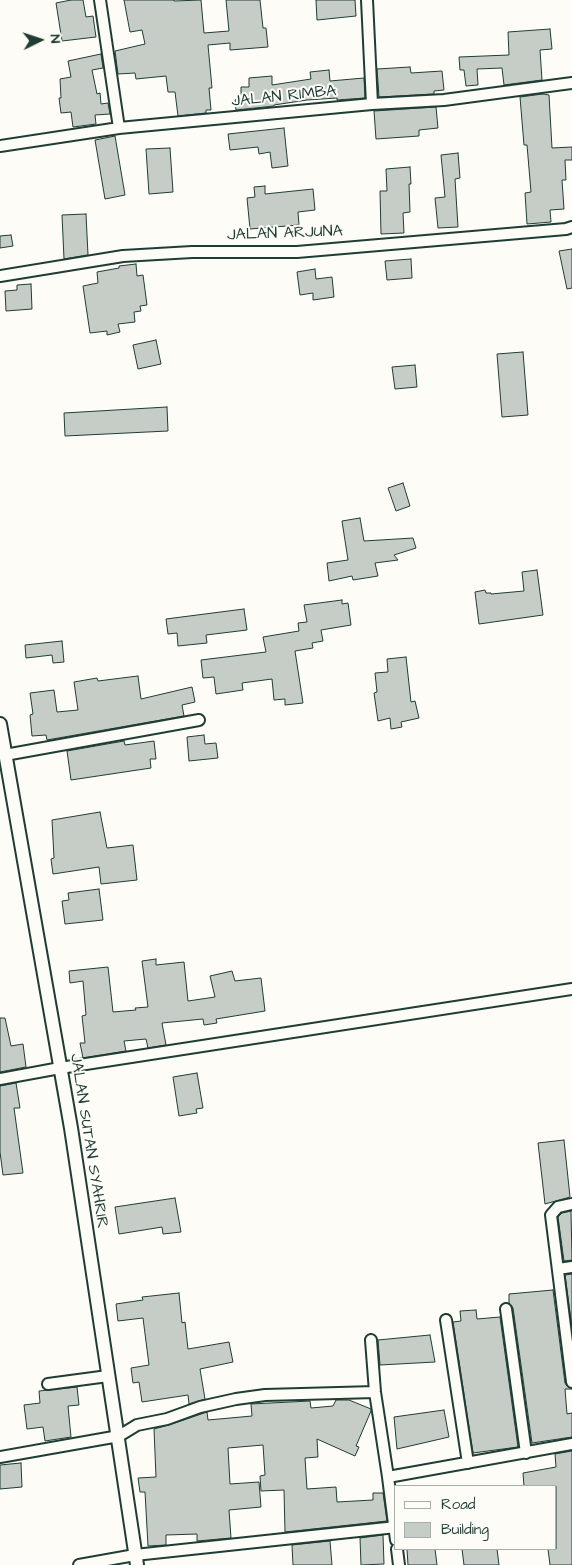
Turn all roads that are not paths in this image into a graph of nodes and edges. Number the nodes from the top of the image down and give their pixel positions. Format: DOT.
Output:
graph roads {
  1 [pos="100,0"];
  2 [pos="367,0"];
  3 [pos="572,83"];
  4 [pos="372,104"];
  5 [pos="119,128"];
  6 [pos="0,146"];
  7 [pos="572,227"];
  8 [pos="0,276"];
  9 [pos="198,720"];
  10 [pos="0,724"];
  11 [pos="5,755"];
  12 [pos="572,989"];
  13 [pos="60,1068"];
  14 [pos="0,1079"];
  15 [pos="572,1204"];
  16 [pos="572,1267"];
  17 [pos="558,1269"];
  18 [pos="506,1309"];
  19 [pos="446,1320"];
  20 [pos="569,1326"];
  21 [pos="371,1340"];
  22 [pos="108,1376"];
  23 [pos="572,1382"];
  24 [pos="48,1384"];
  25 [pos="375,1392"];
  26 [pos="118,1436"];
  27 [pos="572,1444"];
  28 [pos="526,1453"];
  29 [pos="0,1457"];
  30 [pos="468,1462"];
  31 [pos="388,1477"];
  32 [pos="394,1520"];
  33 [pos="394,1527"];
  34 [pos="397,1550"];
  35 [pos="136,1560"];
  36 [pos="79,1565"];
  37 [pos="399,1565"];
  1 -- 5 [label="street"];
  2 -- 4 [label="street"];
  3 -- 4 [label="street, JALAN RIMBA"];
  4 -- 5 [label="street, JALAN RIMBA"];
  5 -- 6 [label="street, JALAN RIMBA"];
  7 -- 8 [label="street, JALAN ARJUNA"];
  9 -- 11 [label="street"];
  10 -- 11 [label="street, JALAN SUTAN SYAHRIR"];
  11 -- 13 [label="street, JALAN SUTAN SYAHRIR"];
  12 -- 13 [label="street"];
  13 -- 14 [label="street"];
  13 -- 22 [label="street, JALAN SUTAN SYAHRIR"];
  15 -- 17 [label="street"];
  16 -- 17 [label="street"];
  17 -- 20 [label="street"];
  18 -- 28 [label="street"];
  19 -- 30 [label="street"];
  20 -- 23 [label="street"];
  21 -- 25 [label="street"];
  22 -- 24 [label="street"];
  22 -- 26 [label="street, JALAN SUTAN SYAHRIR"];
  25 -- 26 [label="street"];
  25 -- 31 [label="street"];
  26 -- 29 [label="street"];
  26 -- 35 [label="street, JALAN SUTAN SYAHRIR"];
  27 -- 28 [label="street"];
  28 -- 30 [label="street"];
  30 -- 31 [label="street"];
  31 -- 32 [label="street"];
  33 -- 35 [label="street"];
  34 -- 37 [label="street"];
  35 -- 36 [label="street"];
}
